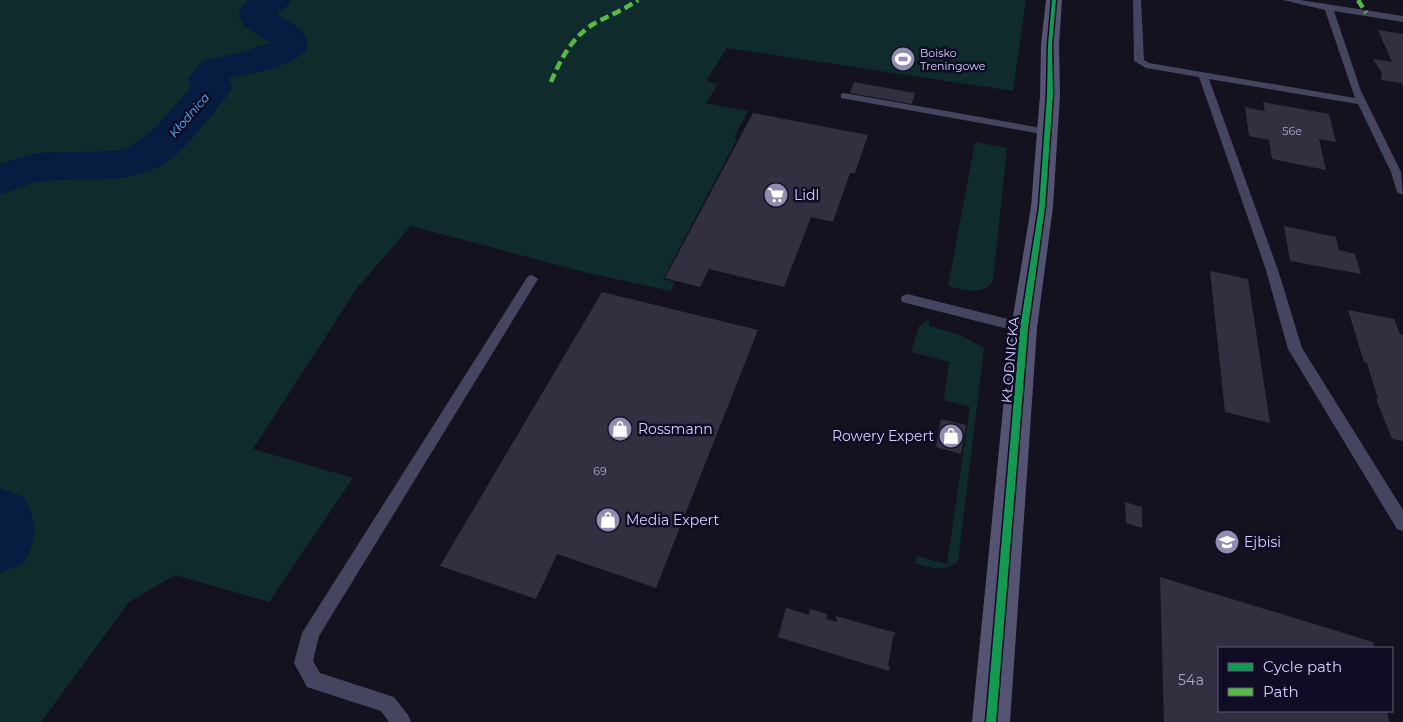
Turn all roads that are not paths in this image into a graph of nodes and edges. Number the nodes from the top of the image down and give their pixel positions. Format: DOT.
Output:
graph roads {
  1 [pos="1054,0"];
  2 [pos="1137,0"];
  3 [pos="1287,0"];
  4 [pos="1329,8"];
  5 [pos="1403,19"];
  6 [pos="1203,75"];
  7 [pos="844,96"];
  8 [pos="1361,102"];
  9 [pos="1048,132"];
  10 [pos="1403,192"];
  11 [pos="532,279"];
  12 [pos="907,299"];
  13 [pos="1024,328"];
  14 [pos="1403,524"];
  15 [pos="401,722"];
  16 [pos="991,722"];
  1 -- 9 [label="street, KŁODNICKA"];
  2 -- 6 [label="lane"];
  3 -- 4 [label="lane"];
  4 -- 5 [label="lane"];
  4 -- 8 [label="lane"];
  6 -- 8 [label="lane"];
  6 -- 14 [label="lane"];
  7 -- 9 [label="lane"];
  8 -- 10 [label="lane"];
  9 -- 13 [label="street, KŁODNICKA"];
  11 -- 15 [label="lane"];
  12 -- 13 [label="lane"];
  13 -- 16 [label="street, KŁODNICKA"];
}
